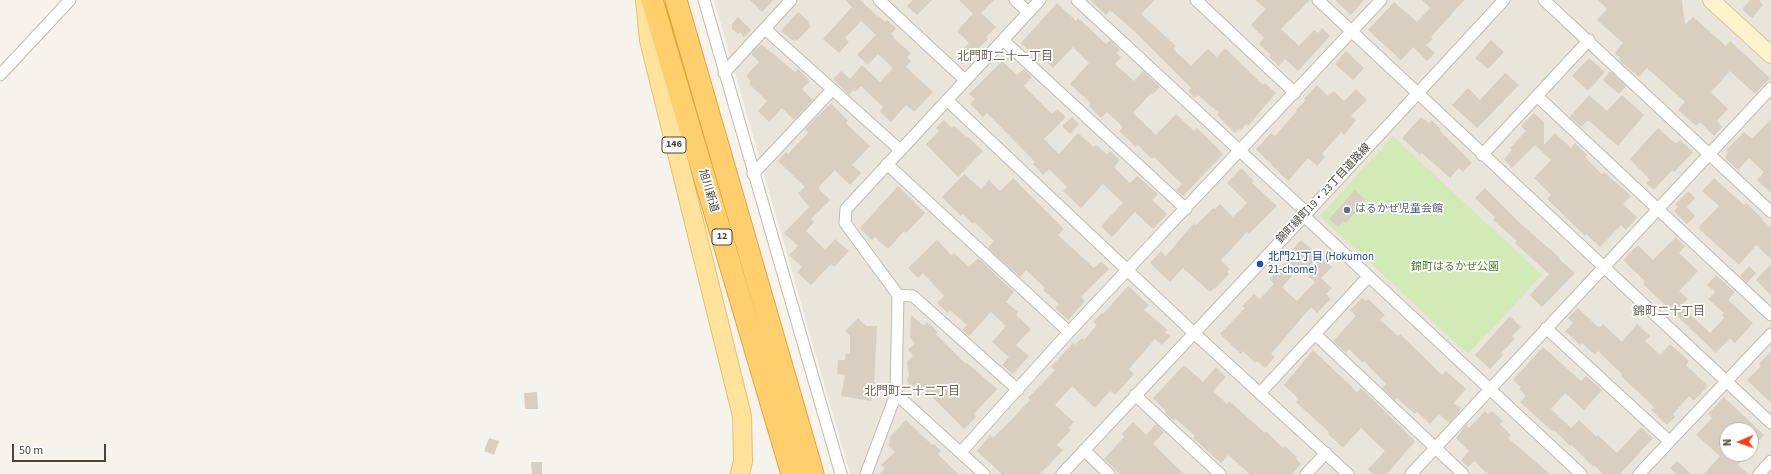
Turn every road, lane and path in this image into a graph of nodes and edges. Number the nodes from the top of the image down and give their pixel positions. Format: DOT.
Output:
graph roads {
  1 [pos="70,0"];
  2 [pos="645,0"];
  3 [pos="652,0"];
  4 [pos="676,0"];
  5 [pos="704,0"];
  6 [pos="791,0"];
  7 [pos="879,0"];
  8 [pos="1015,0"];
  9 [pos="1040,0"];
  10 [pos="1077,0"];
  11 [pos="1196,0"];
  12 [pos="1318,0"];
  13 [pos="1381,0"];
  14 [pos="1504,0"];
  15 [pos="1544,0"];
  16 [pos="1712,0"];
  17 [pos="1028,12"];
  18 [pos="765,29"];
  19 [pos="1352,31"];
  20 [pos="1003,40"];
  21 [pos="1588,40"];
  22 [pos="1771,56"];
  23 [pos="724,73"];
  24 [pos="0,75"];
  25 [pos="965,80"];
  26 [pos="1771,88"];
  27 [pos="832,90"];
  28 [pos="1295,93"];
  29 [pos="1418,93"];
  30 [pos="1537,96"];
  31 [pos="946,100"];
  32 [pos="900,150"];
  33 [pos="1240,152"];
  34 [pos="1482,154"];
  35 [pos="1709,154"];
  36 [pos="887,164"];
  37 [pos="753,174"];
  38 [pos="1186,209"];
  39 [pos="1657,209"];
  40 [pos="1771,212"];
  41 [pos="1306,215"];
  42 [pos="1604,268"];
  43 [pos="1129,270"];
  44 [pos="1368,277"];
  45 [pos="898,295"];
  46 [pos="1771,315"];
  47 [pos="1546,328"];
  48 [pos="1069,332"];
  49 [pos="1194,333"];
  50 [pos="1315,334"];
  51 [pos="1771,334"];
  52 [pos="1726,382"];
  53 [pos="1489,389"];
  54 [pos="1018,390"];
  55 [pos="1260,393"];
  56 [pos="896,394"];
  57 [pos="1136,394"];
  58 [pos="1771,423"];
  59 [pos="1669,441"];
  60 [pos="1435,448"];
  61 [pos="1084,450"];
  62 [pos="961,452"];
  63 [pos="1326,453"];
  64 [pos="1771,461"];
  65 [pos="740,474"];
  66 [pos="792,474"];
  67 [pos="814,474"];
  68 [pos="841,474"];
  69 [pos="866,474"];
  70 [pos="984,474"];
  71 [pos="1062,474"];
  72 [pos="1109,474"];
  73 [pos="1220,474"];
  74 [pos="1306,474"];
  75 [pos="1348,474"];
  76 [pos="1411,474"];
  77 [pos="1463,474"];
  78 [pos="1581,474"];
  79 [pos="1640,474"];
  80 [pos="1759,474"];
  1 -- 24 [label="street"];
  2 -- 65 [label="main road, 146"];
  3 -- 66 [label="highway, 旭川新道 / 12"];
  4 -- 67 [label="highway, 旭川新道 / 12"];
  5 -- 23 [label="street"];
  6 -- 18 [label="street"];
  7 -- 25 [label="street"];
  8 -- 17 [label="street"];
  9 -- 17 [label="street"];
  10 -- 33 [label="street"];
  11 -- 28 [label="street"];
  12 -- 19 [label="street"];
  13 -- 19 [label="street"];
  14 -- 29 [label="street, 錦町緑町19・23丁目道路線"];
  15 -- 21 [label="street"];
  16 -- 22 [label="main road"];
  17 -- 20 [label="street"];
  18 -- 23 [label="street"];
  18 -- 27 [label="street"];
  19 -- 28 [label="street"];
  19 -- 29 [label="street"];
  20 -- 25 [label="street"];
  20 -- 38 [label="street"];
  21 -- 30 [label="street"];
  21 -- 35 [label="street"];
  23 -- 37 [label="street"];
  25 -- 31 [label="street"];
  26 -- 35 [label="street"];
  27 -- 32 [label="street"];
  27 -- 37 [label="street"];
  28 -- 33 [label="street"];
  29 -- 34 [label="street"];
  29 -- 41 [label="street, 錦町緑町19・23丁目道路線"];
  30 -- 34 [label="street"];
  30 -- 39 [label="street"];
  31 -- 32 [label="street"];
  31 -- 43 [label="street"];
  32 -- 36 [label="street"];
  33 -- 38 [label="street"];
  33 -- 41 [label="street"];
  34 -- 42 [label="street"];
  35 -- 39 [label="street"];
  35 -- 40 [label="street"];
  36 -- 45 [label="street"];
  36 -- 48 [label="street"];
  37 -- 68 [label="street"];
  38 -- 43 [label="street"];
  39 -- 42 [label="street"];
  39 -- 46 [label="street"];
  41 -- 44 [label="street"];
  41 -- 49 [label="street, 錦町緑町19・23丁目道路線"];
  42 -- 47 [label="street"];
  42 -- 52 [label="street"];
  43 -- 48 [label="street"];
  43 -- 49 [label="street"];
  44 -- 50 [label="street"];
  44 -- 53 [label="street"];
  45 -- 54 [label="street"];
  45 -- 56 [label="street"];
  47 -- 53 [label="street"];
  47 -- 59 [label="street"];
  48 -- 54 [label="street"];
  49 -- 55 [label="street"];
  49 -- 57 [label="street, 錦町緑町19・23丁目道路線"];
  50 -- 55 [label="street"];
  50 -- 60 [label="street"];
  51 -- 52 [label="street"];
  52 -- 58 [label="street"];
  52 -- 59 [label="street"];
  53 -- 60 [label="street"];
  53 -- 78 [label="street"];
  54 -- 62 [label="street"];
  55 -- 63 [label="street"];
  56 -- 62 [label="street"];
  56 -- 69 [label="street"];
  57 -- 61 [label="street, 錦町緑町19・23丁目道路線"];
  57 -- 73 [label="street"];
  59 -- 79 [label="street"];
  60 -- 76 [label="street"];
  60 -- 77 [label="street"];
  61 -- 71 [label="street, 錦町緑町19・23丁目道路線"];
  61 -- 72 [label="street"];
  62 -- 70 [label="street"];
  63 -- 74 [label="street"];
  63 -- 75 [label="street"];
  64 -- 80 [label="street"];
}
